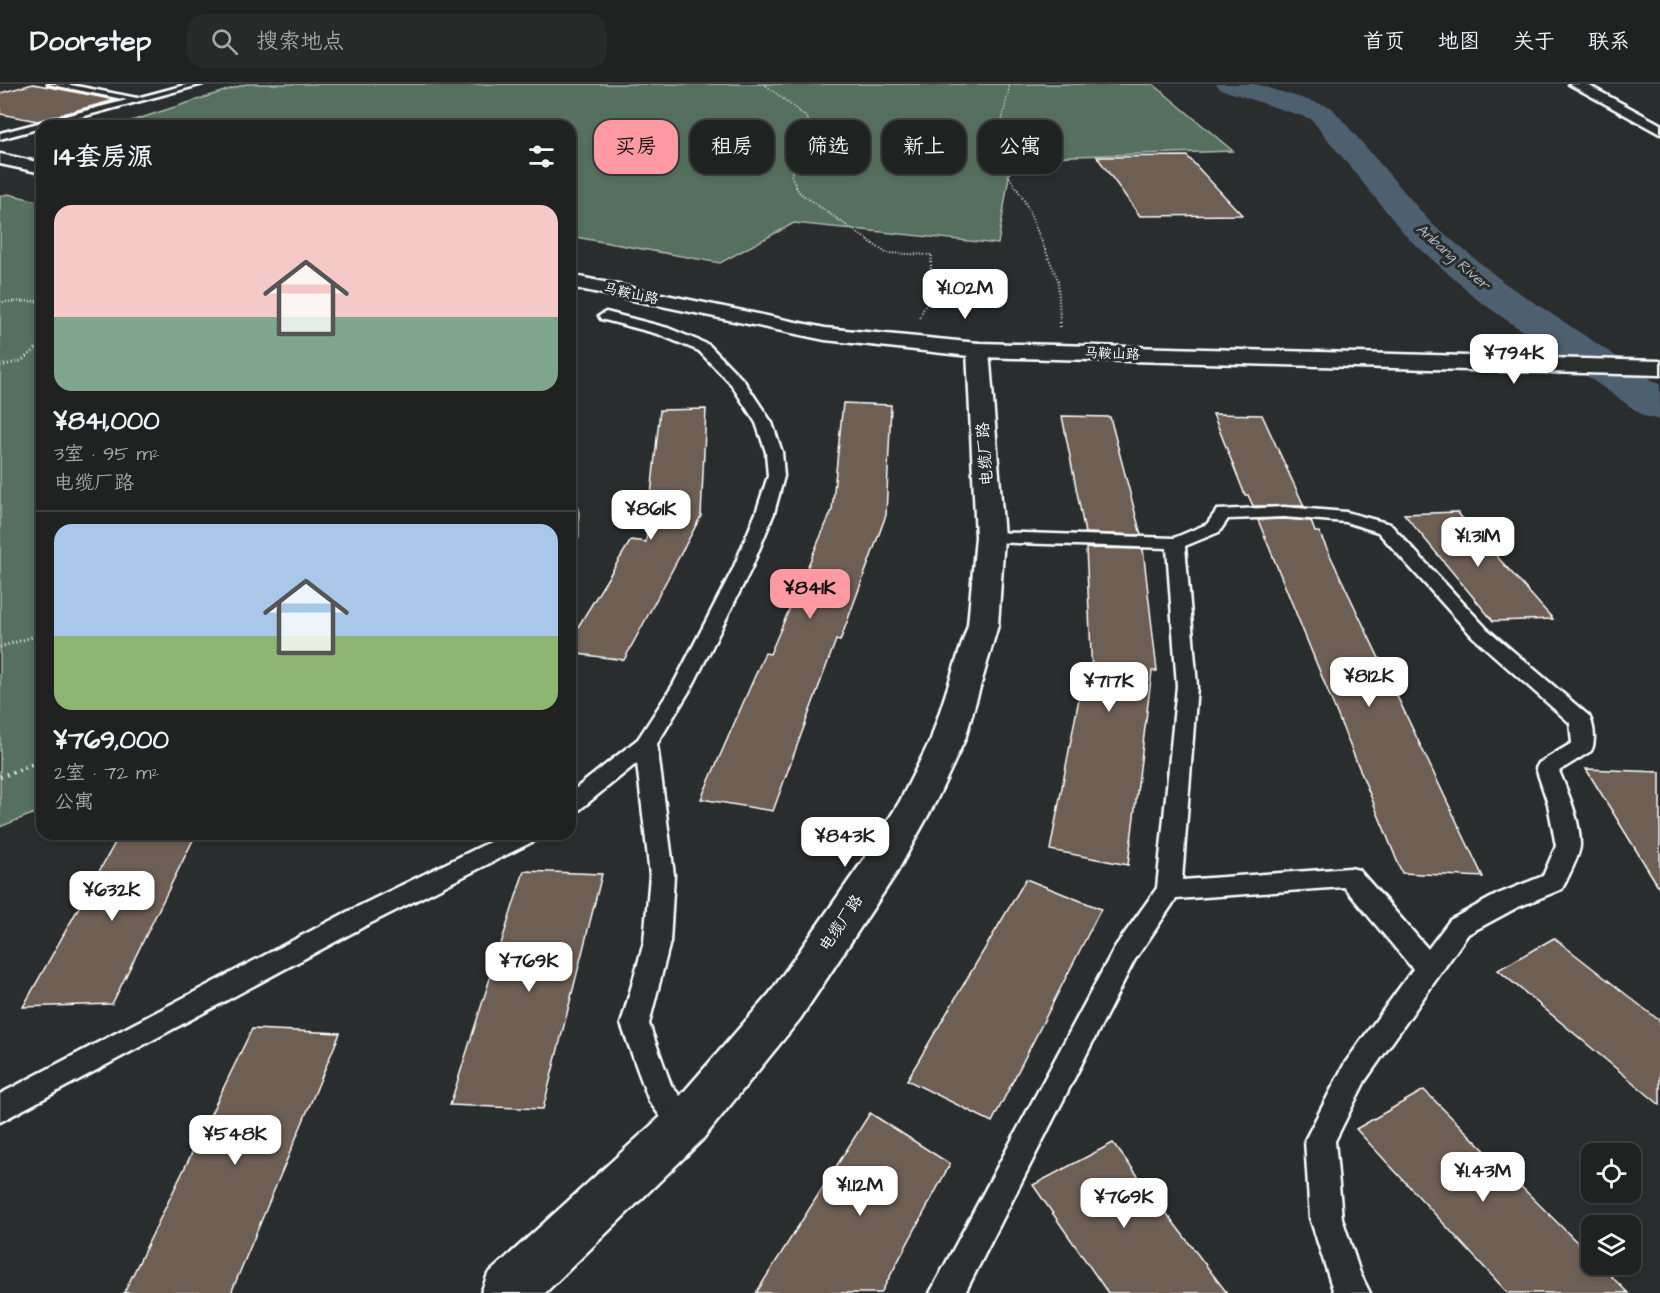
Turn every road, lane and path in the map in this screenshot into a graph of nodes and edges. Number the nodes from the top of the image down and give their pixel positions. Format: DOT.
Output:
graph roads {
  1 [pos="52,84"];
  2 [pos="199,84"];
  3 [pos="764,84"];
  4 [pos="1010,84"];
  5 [pos="1576,84"];
  6 [pos="1596,84"];
  7 [pos="139,100"];
  8 [pos="1660,118"];
  9 [pos="62,120"];
  10 [pos="36,127"];
  11 [pos="1660,130"];
  12 [pos="0,136"];
  13 [pos="0,151"];
  14 [pos="0,159"];
  15 [pos="36,159"];
  16 [pos="36,167"];
  17 [pos="576,272"];
  18 [pos="576,282"];
  19 [pos="36,301"];
  20 [pos="0,302"];
  21 [pos="606,316"];
  22 [pos="912,335"];
  23 [pos="1060,342"];
  24 [pos="36,349"];
  25 [pos="978,350"];
  26 [pos="1365,355"];
  27 [pos="1660,357"];
  28 [pos="0,366"];
  29 [pos="1660,369"];
  30 [pos="990,537"];
  31 [pos="1176,543"];
  32 [pos="36,636"];
  33 [pos="0,647"];
  34 [pos="646,744"];
  35 [pos="36,763"];
  36 [pos="0,777"];
  37 [pos="576,800"];
  38 [pos="515,840"];
  39 [pos="1169,890"];
  40 [pos="1430,969"];
  41 [pos="0,1109"];
  42 [pos="685,1125"];
  43 [pos="507,1293"];
  44 [pos="947,1293"];
  45 [pos="1353,1293"];
  1 -- 7 [label="lane"];
  2 -- 7 [label="lane"];
  3 -- 22 [label="path"];
  4 -- 23 [label="path"];
  5 -- 11 [label="main road"];
  6 -- 8 [label="main road"];
  7 -- 9 [label="lane"];
  10 -- 12 [label="lane"];
  13 -- 15 [label="main road"];
  14 -- 16 [label="main road"];
  17 -- 22 [label="main road, 马鞍山路"];
  18 -- 25 [label="main road, 马鞍山路"];
  19 -- 20 [label="path"];
  21 -- 34 [label="lane"];
  22 -- 23 [label="main road, 马鞍山路"];
  23 -- 26 [label="main road, 马鞍山路"];
  24 -- 28 [label="path"];
  25 -- 26 [label="main road, 马鞍山路"];
  25 -- 30 [label="main road, 电缆厂路"];
  26 -- 27 [label="main road, 马鞍山路"];
  26 -- 29 [label="main road, 马鞍山路"];
  30 -- 31 [label="lane"];
  30 -- 42 [label="main road, 电缆厂路"];
  31 -- 39 [label="lane"];
  31 -- 40 [label="lane"];
  32 -- 33 [label="path"];
  34 -- 37 [label="lane"];
  34 -- 42 [label="lane"];
  35 -- 36 [label="path"];
  38 -- 41 [label="lane"];
  39 -- 40 [label="lane"];
  39 -- 44 [label="lane"];
  40 -- 45 [label="lane"];
  42 -- 43 [label="main road, 电缆厂路"];
}
